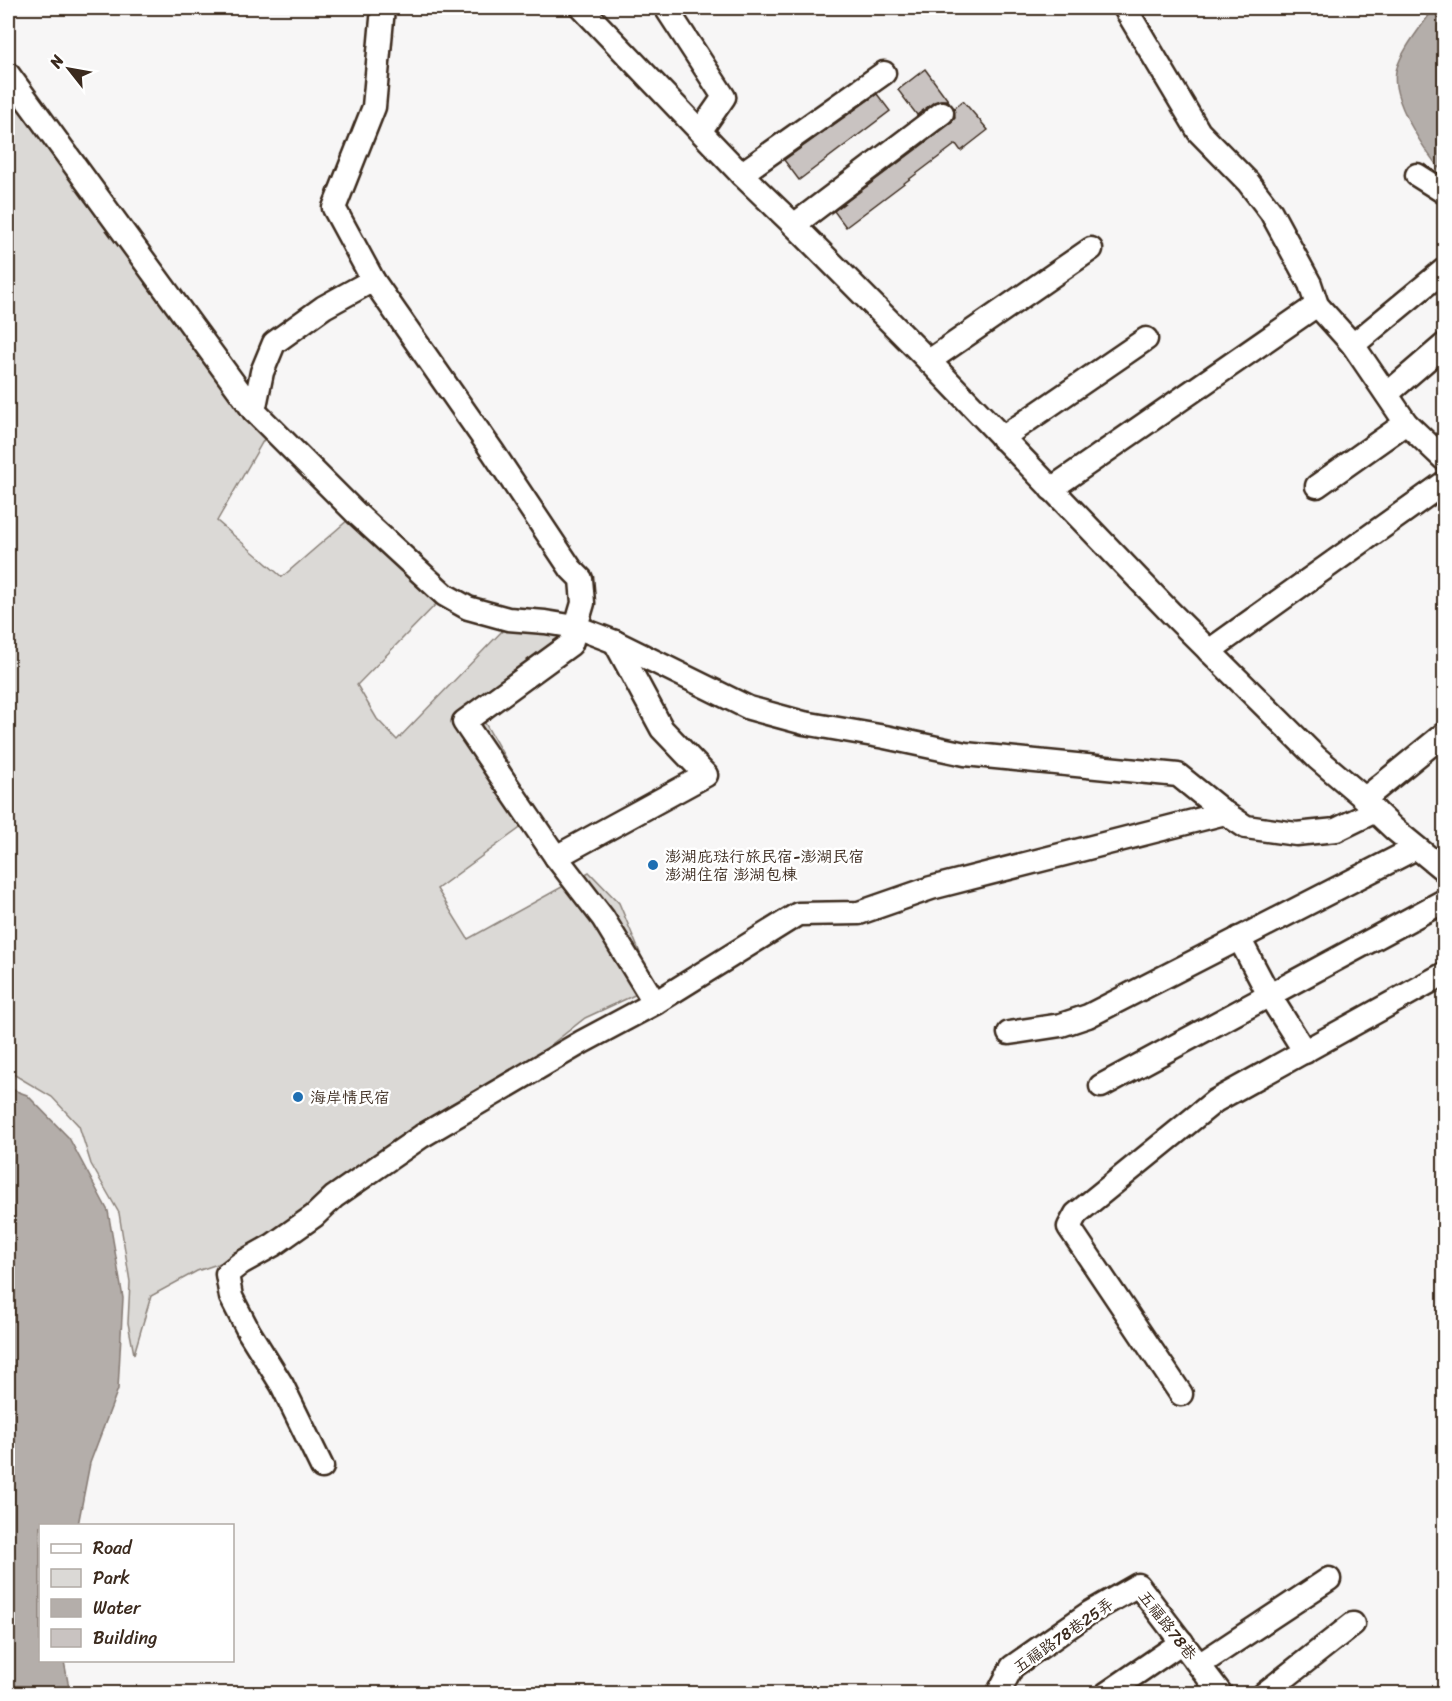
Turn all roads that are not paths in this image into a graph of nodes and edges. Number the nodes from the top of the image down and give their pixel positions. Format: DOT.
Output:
graph roads {
  1 [pos="383,8"];
  2 [pos="582,8"];
  3 [pos="666,8"];
  4 [pos="1125,8"];
  5 [pos="884,73"];
  6 [pos="8,74"];
  7 [pos="942,113"];
  8 [pos="701,130"];
  9 [pos="741,174"];
  10 [pos="1417,175"];
  11 [pos="1444,192"];
  12 [pos="794,225"];
  13 [pos="1091,249"];
  14 [pos="1444,270"];
  15 [pos="373,279"];
  16 [pos="1317,305"];
  17 [pos="1146,339"];
  18 [pos="1353,345"];
  19 [pos="1444,345"];
  20 [pos="929,362"];
  21 [pos="1387,394"];
  22 [pos="254,411"];
  23 [pos="1406,423"];
  24 [pos="1002,438"];
  25 [pos="1444,459"];
  26 [pos="1444,483"];
  27 [pos="1317,486"];
  28 [pos="1051,489"];
  29 [pos="576,627"];
  30 [pos="615,642"];
  31 [pos="1209,651"];
  32 [pos="1444,734"];
  33 [pos="1370,805"];
  34 [pos="1225,813"];
  35 [pos="1416,848"];
  36 [pos="556,857"];
  37 [pos="1444,870"];
  38 [pos="1444,901"];
  39 [pos="1239,938"];
  40 [pos="1444,974"];
  41 [pos="1269,995"];
  42 [pos="655,1003"];
  43 [pos="1009,1033"];
  44 [pos="1305,1052"];
  45 [pos="1101,1086"];
  46 [pos="1181,1394"];
  47 [pos="322,1467"];
  48 [pos="1329,1579"];
  49 [pos="1138,1585"];
  50 [pos="1353,1624"];
  51 [pos="1182,1642"];
  52 [pos="1199,1665"];
  53 [pos="998,1694"];
  54 [pos="1106,1694"];
  55 [pos="1221,1694"];
  56 [pos="1264,1694"];
  1 -- 15 [label="street"];
  2 -- 8 [label="street"];
  3 -- 8 [label="street"];
  4 -- 16 [label="street"];
  5 -- 9 [label="street"];
  6 -- 22 [label="street"];
  7 -- 12 [label="street"];
  8 -- 9 [label="street"];
  9 -- 12 [label="street"];
  10 -- 11 [label="street"];
  12 -- 20 [label="street"];
  13 -- 20 [label="street"];
  14 -- 18 [label="street"];
  15 -- 22 [label="street"];
  15 -- 29 [label="street"];
  16 -- 18 [label="street"];
  16 -- 28 [label="street"];
  17 -- 24 [label="street"];
  18 -- 21 [label="street"];
  19 -- 21 [label="street"];
  20 -- 24 [label="street"];
  21 -- 23 [label="street"];
  22 -- 29 [label="street"];
  23 -- 25 [label="street"];
  23 -- 27 [label="street"];
  24 -- 28 [label="street"];
  26 -- 31 [label="street"];
  28 -- 31 [label="street"];
  29 -- 30 [label="street"];
  29 -- 36 [label="street"];
  30 -- 34 [label="street"];
  30 -- 36 [label="street"];
  31 -- 33 [label="street"];
  32 -- 33 [label="street"];
  33 -- 34 [label="street"];
  33 -- 35 [label="street"];
  34 -- 42 [label="street"];
  35 -- 37 [label="street"];
  35 -- 39 [label="street"];
  36 -- 42 [label="street"];
  38 -- 41 [label="street"];
  39 -- 41 [label="street"];
  39 -- 43 [label="street"];
  40 -- 44 [label="street"];
  41 -- 44 [label="street"];
  41 -- 45 [label="street"];
  42 -- 47 [label="street"];
  44 -- 46 [label="street"];
  48 -- 52 [label="street"];
  49 -- 51 [label="street, 五福路78巷"];
  49 -- 53 [label="street, 五福路78巷25弄"];
  50 -- 56 [label="street"];
  51 -- 52 [label="street, 五福路78巷"];
  51 -- 54 [label="street"];
  52 -- 55 [label="street, 五福路78巷"];
}
